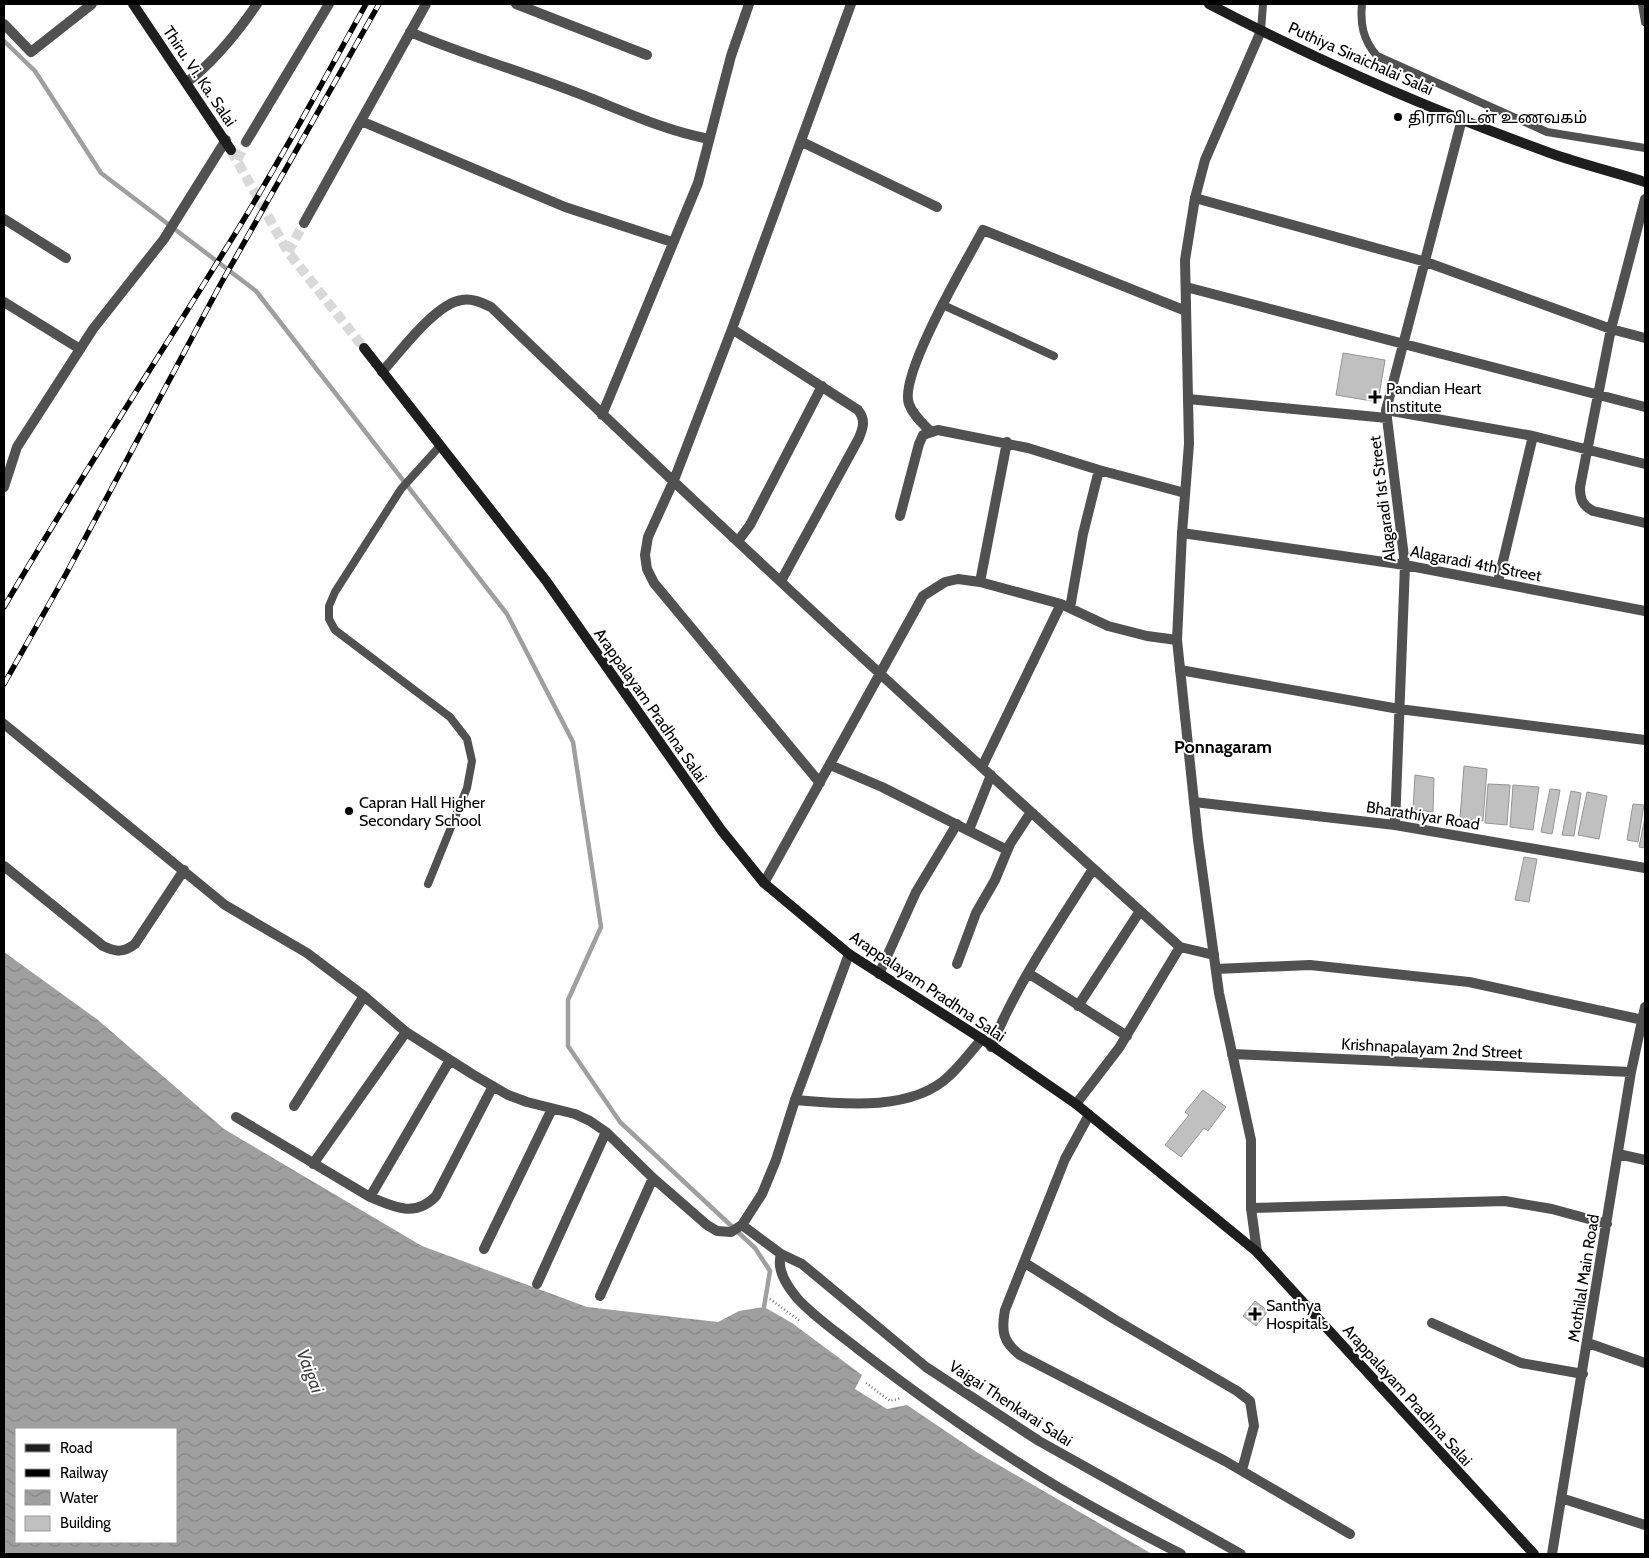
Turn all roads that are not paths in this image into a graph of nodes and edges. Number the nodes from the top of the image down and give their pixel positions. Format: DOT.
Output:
graph roads {
  1 [pos="92,4"];
  2 [pos="133,4"];
  3 [pos="256,4"];
  4 [pos="329,4"];
  5 [pos="426,4"];
  6 [pos="516,4"];
  7 [pos="749,4"];
  8 [pos="851,4"];
  9 [pos="1209,4"];
  10 [pos="1263,4"];
  11 [pos="1362,4"];
  12 [pos="1642,4"];
  13 [pos="1645,22"];
  14 [pos="4,24"];
  15 [pos="1261,31"];
  16 [pos="410,32"];
  17 [pos="647,54"];
  18 [pos="187,82"];
  19 [pos="1462,119"];
  20 [pos="361,121"];
  21 [pos="226,140"];
  22 [pos="709,140"];
  23 [pos="246,142"];
  24 [pos="802,142"];
  25 [pos="1645,148"];
  26 [pos="231,150"];
  27 [pos="1645,182"];
  28 [pos="1195,198"];
  29 [pos="1645,199"];
  30 [pos="938,207"];
  31 [pos="4,219"];
  32 [pos="304,223"];
  33 [pos="672,242"];
  34 [pos="66,258"];
  35 [pos="1426,262"];
  36 [pos="1186,287"];
  37 [pos="4,302"];
  38 [pos="943,305"];
  39 [pos="1186,311"];
  40 [pos="732,328"];
  41 [pos="1611,329"];
  42 [pos="1645,338"];
  43 [pos="1404,345"];
  44 [pos="80,348"];
  45 [pos="364,348"];
  46 [pos="1054,356"];
  47 [pos="382,372"];
  48 [pos="822,386"];
  49 [pos="1598,395"];
  50 [pos="1188,399"];
  51 [pos="1645,407"];
  52 [pos="602,414"];
  53 [pos="1387,414"];
  54 [pos="930,431"];
  55 [pos="1533,436"];
  56 [pos="1007,442"];
  57 [pos="439,447"];
  58 [pos="1587,449"];
  59 [pos="1645,464"];
  60 [pos="1099,470"];
  61 [pos="674,480"];
  62 [pos="4,487"];
  63 [pos="1185,493"];
  64 [pos="900,516"];
  65 [pos="1645,523"];
  66 [pos="1182,533"];
  67 [pos="738,541"];
  68 [pos="1406,565"];
  69 [pos="781,581"];
  70 [pos="980,582"];
  71 [pos="1498,582"];
  72 [pos="1066,606"];
  73 [pos="1645,611"];
  74 [pos="1176,640"];
  75 [pos="1180,670"];
  76 [pos="881,675"];
  77 [pos="1400,709"];
  78 [pos="4,724"];
  79 [pos="1645,740"];
  80 [pos="830,765"];
  81 [pos="982,767"];
  82 [pos="991,775"];
  83 [pos="820,783"];
  84 [pos="1194,802"];
  85 [pos="1032,812"];
  86 [pos="957,824"];
  87 [pos="1395,824"];
  88 [pos="969,830"];
  89 [pos="1007,850"];
  90 [pos="4,866"];
  91 [pos="1094,868"];
  92 [pos="1645,868"];
  93 [pos="184,870"];
  94 [pos="764,883"];
  95 [pos="428,884"];
  96 [pos="1140,911"];
  97 [pos="1180,947"];
  98 [pos="849,954"];
  99 [pos="1214,955"];
  100 [pos="957,964"];
  101 [pos="1216,969"];
  102 [pos="1028,972"];
  103 [pos="879,974"];
  104 [pos="364,996"];
  105 [pos="1078,1006"];
  106 [pos="1645,1008"];
  107 [pos="1643,1020"];
  108 [pos="406,1032"];
  109 [pos="1126,1036"];
  110 [pos="982,1039"];
  111 [pos="991,1047"];
  112 [pos="1232,1054"];
  113 [pos="450,1060"];
  114 [pos="1631,1072"];
  115 [pos="493,1086"];
  116 [pos="795,1100"];
  117 [pos="1076,1104"];
  118 [pos="294,1106"];
  119 [pos="552,1109"];
  120 [pos="1089,1115"];
  121 [pos="236,1117"];
  122 [pos="606,1132"];
  123 [pos="1618,1154"];
  124 [pos="1645,1160"];
  125 [pos="313,1164"];
  126 [pos="653,1178"];
  127 [pos="370,1197"];
  128 [pos="1251,1208"];
  129 [pos="1607,1224"];
  130 [pos="737,1228"];
  131 [pos="484,1249"];
  132 [pos="1257,1252"];
  133 [pos="781,1254"];
  134 [pos="1024,1263"];
  135 [pos="537,1284"];
  136 [pos="600,1296"];
  137 [pos="1432,1323"];
  138 [pos="1588,1343"];
  139 [pos="1645,1363"];
  140 [pos="1583,1374"];
  141 [pos="1242,1470"];
  142 [pos="1561,1498"];
  143 [pos="1645,1525"];
  144 [pos="1350,1534"];
  145 [pos="1181,1554"];
  146 [pos="1241,1554"];
  147 [pos="1534,1554"];
  148 [pos="1552,1554"];
  1 -- 14 [label="street"];
  2 -- 18 [label="main road, Thiru. Vi. Ka. Salai"];
  3 -- 18 [label="street"];
  4 -- 23 [label="street"];
  5 -- 16 [label="street"];
  6 -- 17 [label="street"];
  7 -- 22 [label="street"];
  8 -- 24 [label="street"];
  9 -- 15 [label="main road, Puthiya Siraichalai Salai"];
  10 -- 15 [label="lane"];
  11 -- 25 [label="lane"];
  12 -- 13 [label="lane"];
  15 -- 19 [label="main road, Puthiya Siraichalai Salai"];
  15 -- 28 [label="street"];
  16 -- 20 [label="street"];
  16 -- 22 [label="street"];
  18 -- 21 [label="main road, Thiru. Vi. Ka. Salai"];
  19 -- 27 [label="main road, Puthiya Siraichalai Salai"];
  19 -- 35 [label="street, Alagaradi 1st Street"];
  20 -- 32 [label="street"];
  20 -- 33 [label="street"];
  21 -- 26 [label="main road, Thiru. Vi. Ka. Salai"];
  21 -- 44 [label="street"];
  22 -- 33 [label="street"];
  24 -- 30 [label="street"];
  24 -- 40 [label="street"];
  28 -- 35 [label="street"];
  28 -- 36 [label="street"];
  29 -- 41 [label="street"];
  31 -- 34 [label="street"];
  33 -- 52 [label="street"];
  35 -- 41 [label="street"];
  35 -- 43 [label="street, Alagaradi 1st Street"];
  36 -- 39 [label="street"];
  36 -- 43 [label="street"];
  37 -- 44 [label="street"];
  38 -- 39 [label="street"];
  38 -- 46 [label="lane"];
  38 -- 54 [label="street"];
  39 -- 50 [label="street"];
  40 -- 48 [label="street"];
  40 -- 61 [label="street"];
  41 -- 42 [label="street"];
  41 -- 49 [label="street"];
  43 -- 49 [label="street"];
  43 -- 53 [label="street, Alagaradi 1st Street"];
  44 -- 62 [label="street"];
  45 -- 47 [label="main road, Arappalayam Pradhna Salai"];
  47 -- 52 [label="street"];
  47 -- 57 [label="main road, Arappalayam Pradhna Salai"];
  48 -- 67 [label="street"];
  48 -- 69 [label="street"];
  49 -- 51 [label="street"];
  49 -- 58 [label="street"];
  50 -- 53 [label="street"];
  50 -- 63 [label="street"];
  52 -- 61 [label="street"];
  53 -- 55 [label="street"];
  53 -- 68 [label="street, Alagaradi 1st Street"];
  54 -- 56 [label="street"];
  54 -- 64 [label="street"];
  55 -- 58 [label="street"];
  55 -- 71 [label="street"];
  56 -- 60 [label="street"];
  56 -- 70 [label="street"];
  57 -- 94 [label="main road, Arappalayam Pradhna Salai"];
  57 -- 95 [label="lane"];
  58 -- 59 [label="street"];
  58 -- 65 [label="street"];
  60 -- 63 [label="street"];
  60 -- 72 [label="street"];
  61 -- 67 [label="street"];
  61 -- 83 [label="street"];
  63 -- 66 [label="street"];
  66 -- 68 [label="street, Alagaradi 4th Street"];
  66 -- 74 [label="street"];
  67 -- 69 [label="street"];
  68 -- 71 [label="street, Alagaradi 4th Street"];
  68 -- 77 [label="street, Alagaradi 1st Street"];
  69 -- 76 [label="street"];
  70 -- 72 [label="street"];
  70 -- 76 [label="street"];
  71 -- 73 [label="street, Alagaradi 4th Street"];
  72 -- 74 [label="street"];
  72 -- 81 [label="street"];
  74 -- 75 [label="street"];
  75 -- 77 [label="street"];
  75 -- 84 [label="street"];
  76 -- 80 [label="street"];
  76 -- 81 [label="street"];
  77 -- 79 [label="street"];
  77 -- 87 [label="street, Alagaradi 1st Street"];
  78 -- 93 [label="street"];
  80 -- 83 [label="street"];
  80 -- 86 [label="street"];
  81 -- 82 [label="street"];
  82 -- 85 [label="street"];
  82 -- 88 [label="street"];
  83 -- 94 [label="street"];
  84 -- 87 [label="street, Bharathiyar Road"];
  84 -- 99 [label="street"];
  85 -- 89 [label="street"];
  85 -- 91 [label="street"];
  86 -- 88 [label="street"];
  86 -- 103 [label="street"];
  87 -- 92 [label="street, Bharathiyar Road"];
  88 -- 89 [label="street"];
  89 -- 100 [label="street"];
  90 -- 93 [label="street"];
  91 -- 96 [label="street"];
  91 -- 102 [label="street"];
  93 -- 104 [label="street"];
  94 -- 98 [label="main road, Arappalayam Pradhna Salai"];
  96 -- 97 [label="street"];
  96 -- 105 [label="street"];
  97 -- 99 [label="street"];
  97 -- 109 [label="street"];
  98 -- 103 [label="main road, Arappalayam Pradhna Salai"];
  98 -- 116 [label="street"];
  99 -- 101 [label="street"];
  101 -- 107 [label="street"];
  101 -- 112 [label="street"];
  102 -- 105 [label="street"];
  102 -- 111 [label="street"];
  103 -- 110 [label="main road, Arappalayam Pradhna Salai"];
  104 -- 108 [label="street"];
  104 -- 118 [label="street"];
  105 -- 109 [label="street"];
  106 -- 107 [label="street, Mothilal Main Road"];
  107 -- 114 [label="street, Mothilal Main Road"];
  108 -- 113 [label="street"];
  108 -- 125 [label="street"];
  109 -- 117 [label="street"];
  110 -- 111 [label="main road, Arappalayam Pradhna Salai"];
  110 -- 116 [label="street"];
  111 -- 117 [label="main road, Arappalayam Pradhna Salai"];
  112 -- 114 [label="street, Krishnapalayam 2nd Street"];
  112 -- 128 [label="street"];
  113 -- 115 [label="street"];
  113 -- 127 [label="street"];
  114 -- 123 [label="street, Mothilal Main Road"];
  115 -- 119 [label="street"];
  115 -- 127 [label="street"];
  116 -- 130 [label="street"];
  117 -- 120 [label="main road, Arappalayam Pradhna Salai"];
  119 -- 122 [label="street"];
  119 -- 131 [label="street"];
  120 -- 132 [label="main road, Arappalayam Pradhna Salai"];
  120 -- 134 [label="street"];
  121 -- 125 [label="street"];
  122 -- 126 [label="street"];
  122 -- 135 [label="street"];
  123 -- 124 [label="street"];
  123 -- 129 [label="street, Mothilal Main Road"];
  125 -- 127 [label="street"];
  126 -- 130 [label="street"];
  126 -- 136 [label="street"];
  128 -- 129 [label="street"];
  128 -- 132 [label="street"];
  129 -- 138 [label="street, Mothilal Main Road"];
  130 -- 133 [label="street, Vaigai Thenkarai Salai"];
  132 -- 147 [label="main road, Arappalayam Pradhna Salai"];
  133 -- 145 [label="street"];
  133 -- 146 [label="street, Vaigai Thenkarai Salai"];
  134 -- 141 [label="street"];
  134 -- 141 [label="street"];
  137 -- 140 [label="street"];
  138 -- 139 [label="street"];
  138 -- 140 [label="street, Mothilal Main Road"];
  140 -- 142 [label="street, Mothilal Main Road"];
  141 -- 144 [label="street"];
  142 -- 143 [label="street"];
  142 -- 148 [label="street, Mothilal Main Road"];
}
